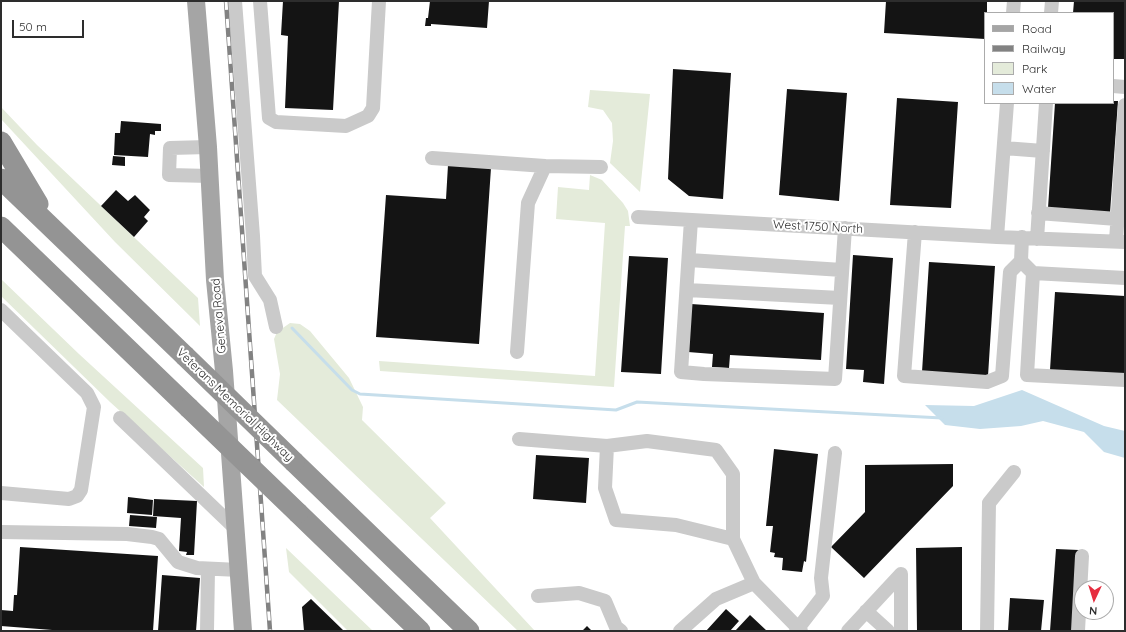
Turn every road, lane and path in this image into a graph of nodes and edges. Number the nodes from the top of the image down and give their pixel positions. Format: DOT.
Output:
graph roads {
  1 [pos="196,1"];
  2 [pos="234,1"];
  3 [pos="260,1"];
  4 [pos="379,1"];
  5 [pos="1014,1"];
  6 [pos="1052,1"];
  7 [pos="1013,12"];
  8 [pos="1052,12"];
  9 [pos="1114,86"];
  10 [pos="1125,87"];
  11 [pos="1007,104"];
  12 [pos="1046,104"];
  13 [pos="1125,106"];
  14 [pos="1,142"];
  15 [pos="208,147"];
  16 [pos="1004,148"];
  17 [pos="1043,151"];
  18 [pos="432,158"];
  19 [pos="545,166"];
  20 [pos="601,167"];
  21 [pos="210,176"];
  22 [pos="1,179"];
  23 [pos="1038,213"];
  24 [pos="638,217"];
  25 [pos="1117,219"];
  26 [pos="691,220"];
  27 [pos="1,227"];
  28 [pos="51,227"];
  29 [pos="845,228"];
  30 [pos="915,232"];
  31 [pos="998,237"];
  32 [pos="1022,237"];
  33 [pos="1037,239"];
  34 [pos="1120,242"];
  35 [pos="689,260"];
  36 [pos="1021,261"];
  37 [pos="842,270"];
  38 [pos="1033,272"];
  39 [pos="1125,278"];
  40 [pos="687,290"];
  41 [pos="840,298"];
  42 [pos="1,310"];
  43 [pos="276,328"];
  44 [pos="517,352"];
  45 [pos="1125,380"];
  46 [pos="120,418"];
  47 [pos="519,439"];
  48 [pos="607,446"];
  49 [pos="835,452"];
  50 [pos="1014,472"];
  51 [pos="1,493"];
  52 [pos="237,530"];
  53 [pos="1,532"];
  54 [pos="733,539"];
  55 [pos="1082,556"];
  56 [pos="208,569"];
  57 [pos="239,570"];
  58 [pos="754,583"];
  59 [pos="538,596"];
  60 [pos="866,611"];
  61 [pos="799,630"];
  62 [pos="207,631"];
  63 [pos="243,631"];
  64 [pos="420,631"];
  65 [pos="469,631"];
  66 [pos="621,631"];
  67 [pos="680,631"];
  68 [pos="848,631"];
  69 [pos="888,631"];
  70 [pos="901,631"];
  71 [pos="988,631"];
  72 [pos="1078,631"];
  1 -- 15 [label="main road, Geneva Road"];
  2 -- 43 [label="street"];
  3 -- 4 [label="street"];
  5 -- 7 [label="street"];
  6 -- 8 [label="street"];
  9 -- 10 [label="street"];
  11 -- 16 [label="street"];
  12 -- 17 [label="street"];
  13 -- 25 [label="street"];
  14 -- 28 [label="highway"];
  15 -- 21 [label="main road, Geneva Road"];
  15 -- 21 [label="street"];
  16 -- 17 [label="street"];
  16 -- 31 [label="street"];
  17 -- 23 [label="street"];
  18 -- 19 [label="street"];
  19 -- 20 [label="street"];
  19 -- 44 [label="street"];
  21 -- 52 [label="main road, Geneva Road"];
  22 -- 28 [label="highway, Veterans Memorial Highway"];
  23 -- 25 [label="street"];
  23 -- 33 [label="street"];
  24 -- 26 [label="street, West 1750 North"];
  25 -- 34 [label="street"];
  26 -- 29 [label="street, West 1750 North"];
  26 -- 35 [label="street"];
  27 -- 64 [label="highway, bridge"];
  28 -- 65 [label="highway, Veterans Memorial Highway, bridge"];
  29 -- 30 [label="street, West 1750 North"];
  29 -- 37 [label="street"];
  30 -- 31 [label="street, West 1750 North"];
  30 -- 36 [label="street"];
  31 -- 32 [label="street, West 1750 North"];
  32 -- 33 [label="street, West 1750 North"];
  32 -- 36 [label="street"];
  33 -- 34 [label="street, West 1750 North"];
  35 -- 37 [label="street"];
  35 -- 40 [label="street"];
  36 -- 38 [label="street"];
  37 -- 41 [label="street"];
  38 -- 39 [label="street"];
  38 -- 45 [label="street"];
  40 -- 41 [label="street"];
  40 -- 41 [label="street"];
  42 -- 51 [label="street"];
  46 -- 52 [label="street"];
  47 -- 48 [label="street"];
  48 -- 54 [label="street"];
  48 -- 54 [label="street"];
  49 -- 61 [label="street"];
  50 -- 71 [label="street"];
  52 -- 57 [label="main road, Geneva Road"];
  53 -- 56 [label="street"];
  54 -- 58 [label="street"];
  55 -- 72 [label="street"];
  56 -- 57 [label="street"];
  56 -- 62 [label="street"];
  57 -- 63 [label="main road, Geneva Road"];
  58 -- 61 [label="street"];
  58 -- 67 [label="street"];
  59 -- 66 [label="street"];
  60 -- 68 [label="street"];
  60 -- 69 [label="street"];
  60 -- 70 [label="street"];
}
